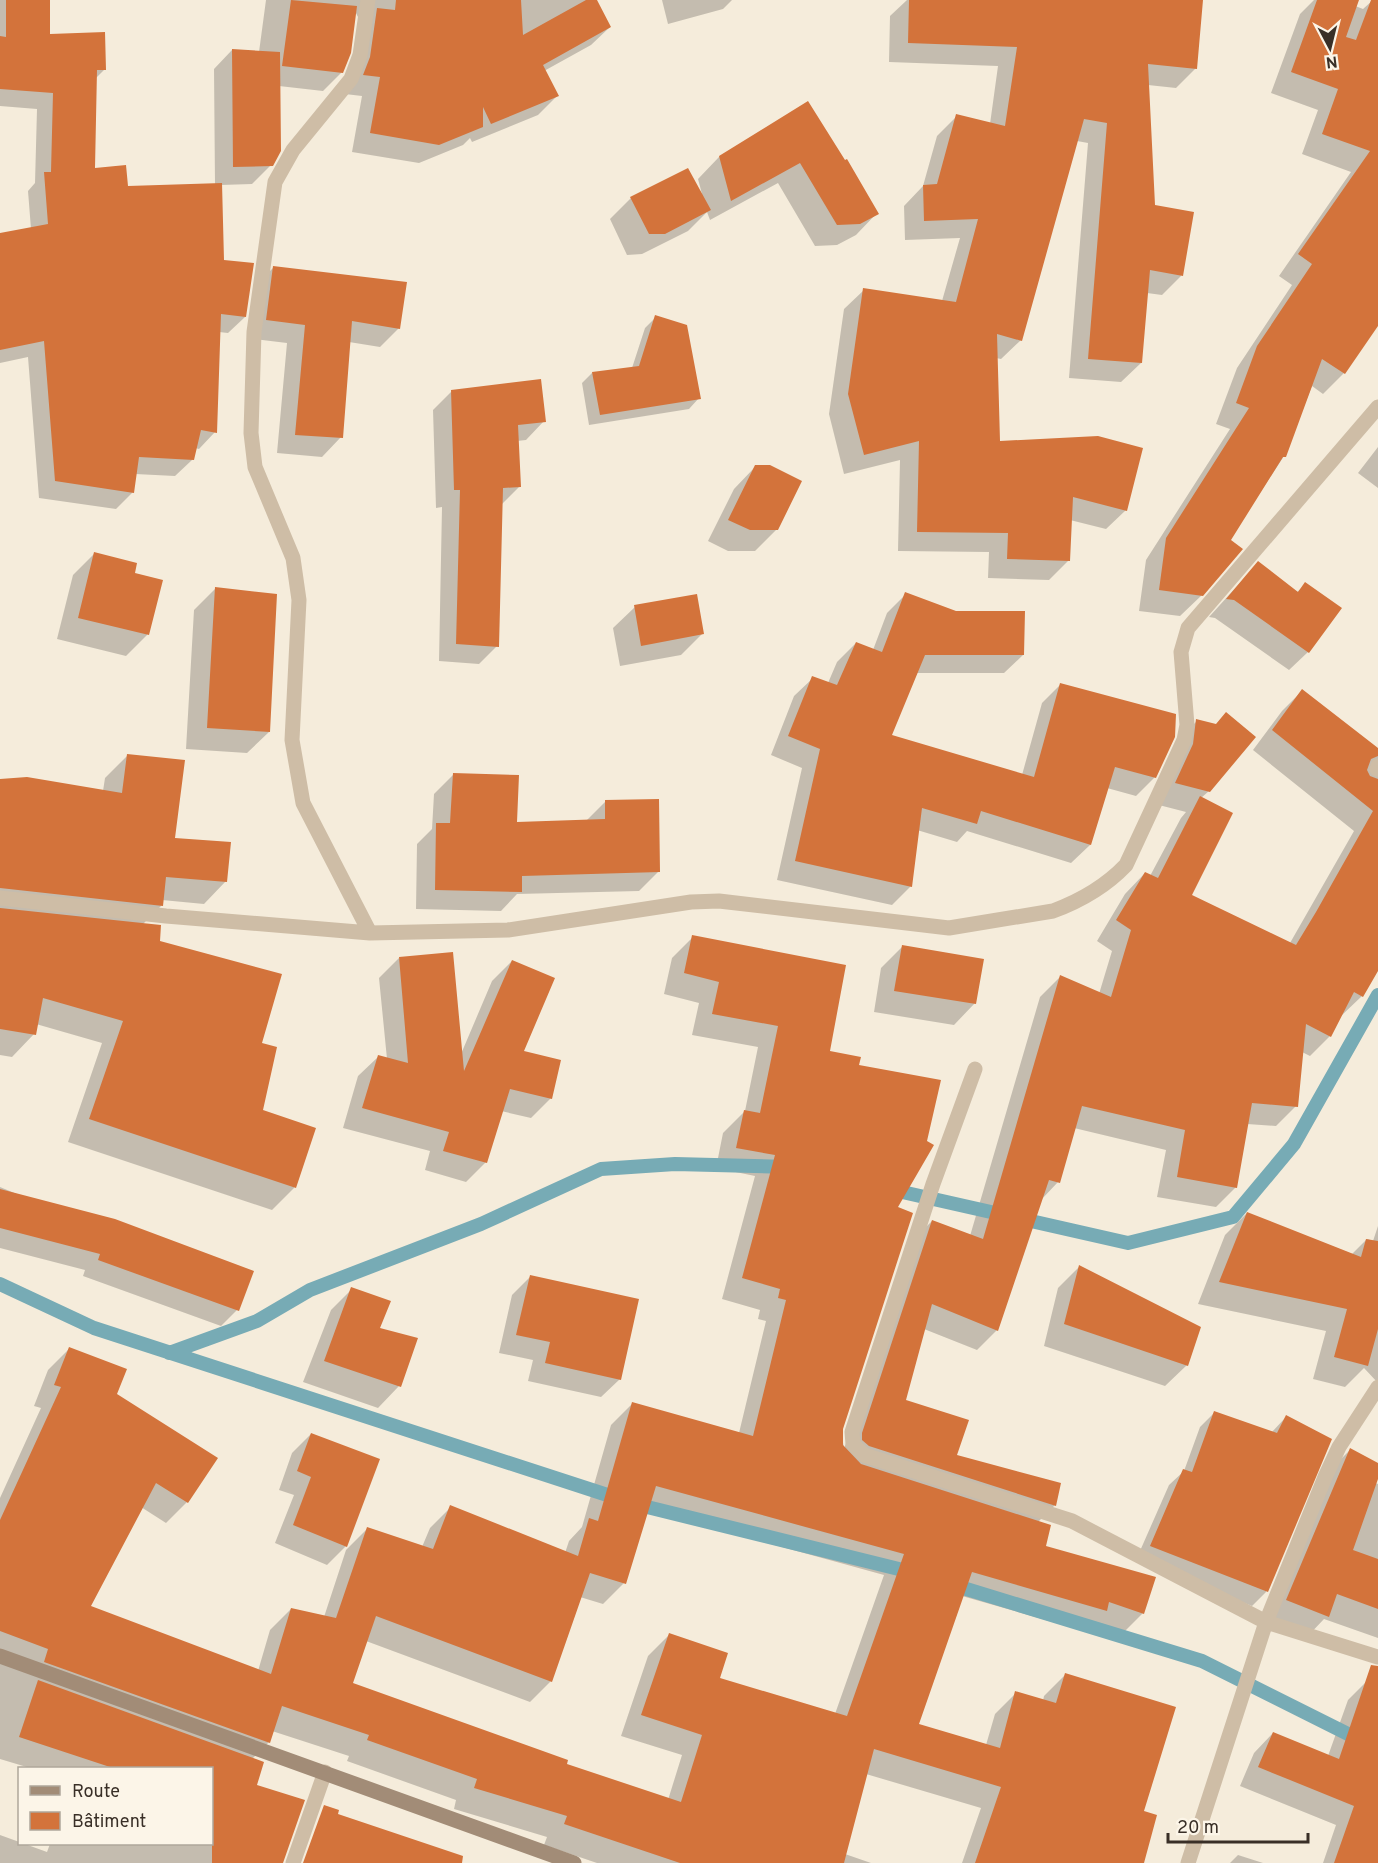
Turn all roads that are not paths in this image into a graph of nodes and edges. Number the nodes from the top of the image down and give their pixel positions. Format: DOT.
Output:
graph roads {
  1 [pos="368,0"];
  2 [pos="1378,407"];
  3 [pos="0,898"];
  4 [pos="370,933"];
  5 [pos="975,1069"];
  6 [pos="1378,1387"];
  7 [pos="1266,1622"];
  8 [pos="0,1656"];
  9 [pos="1378,1657"];
  10 [pos="325,1772"];
  11 [pos="293,1863"];
  12 [pos="574,1863"];
  13 [pos="1188,1863"];
  1 -- 4 [label="street"];
  2 -- 4 [label="street"];
  3 -- 4 [label="street"];
  5 -- 7 [label="street"];
  6 -- 7 [label="street"];
  7 -- 9 [label="street"];
  7 -- 13 [label="street"];
  8 -- 10 [label="street"];
  10 -- 11 [label="street"];
  10 -- 12 [label="street"];
}
